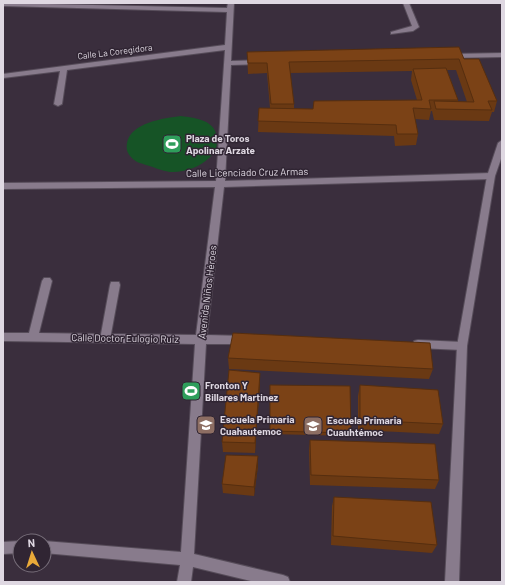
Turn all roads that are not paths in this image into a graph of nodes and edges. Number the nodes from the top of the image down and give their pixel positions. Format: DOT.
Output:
graph roads {
  1 [pos="406,3"];
  2 [pos="3,4"];
  3 [pos="102,5"];
  4 [pos="187,6"];
  5 [pos="230,6"];
  6 [pos="393,33"];
  7 [pos="228,48"];
  8 [pos="502,55"];
  9 [pos="438,57"];
  10 [pos="271,62"];
  11 [pos="228,63"];
  12 [pos="64,68"];
  13 [pos="3,76"];
  14 [pos="58,104"];
  15 [pos="502,143"];
  16 [pos="491,176"];
  17 [pos="220,184"];
  18 [pos="3,186"];
  19 [pos="47,281"];
  20 [pos="115,285"];
  21 [pos="3,337"];
  22 [pos="33,337"];
  23 [pos="105,338"];
  24 [pos="201,339"];
  25 [pos="254,340"];
  26 [pos="409,344"];
  27 [pos="462,346"];
  28 [pos="52,548"];
  29 [pos="187,559"];
  30 [pos="184,582"];
  31 [pos="283,582"];
  32 [pos="452,582"];
  1 -- 6 [label="street"];
  2 -- 3 [label="street"];
  3 -- 4 [label="street"];
  4 -- 5 [label="street"];
  5 -- 7 [label="street, Avenida Niños Héroes"];
  7 -- 11 [label="street, Avenida Niños Héroes"];
  7 -- 12 [label="street, Calle La Coregidora"];
  8 -- 9 [label="street"];
  10 -- 11 [label="street"];
  11 -- 17 [label="street, Avenida Niños Héroes"];
  12 -- 13 [label="street, Calle La Coregidora"];
  12 -- 14 [label="street"];
  15 -- 16 [label="street"];
  16 -- 17 [label="street, Calle Licenciado Cruz Armas"];
  16 -- 27 [label="street"];
  17 -- 18 [label="street, Calle Licenciado Cruz Armas"];
  17 -- 24 [label="street, Avenida Niños Héroes"];
  19 -- 22 [label="street"];
  20 -- 23 [label="street"];
  21 -- 22 [label="street, Calle Doctor Eulogio Ruiz"];
  22 -- 23 [label="street, Calle Doctor Eulogio Ruiz"];
  23 -- 24 [label="street, Calle Doctor Eulogio Ruiz"];
  24 -- 25 [label="street, Calle Doctor Eulogio Ruiz"];
  24 -- 29 [label="street, Avenida Niños Héroes"];
  26 -- 27 [label="street"];
  27 -- 32 [label="street"];
  28 -- 29 [label="street"];
  29 -- 30 [label="street, Avenida Niños Héroes"];
  29 -- 31 [label="street"];
}
